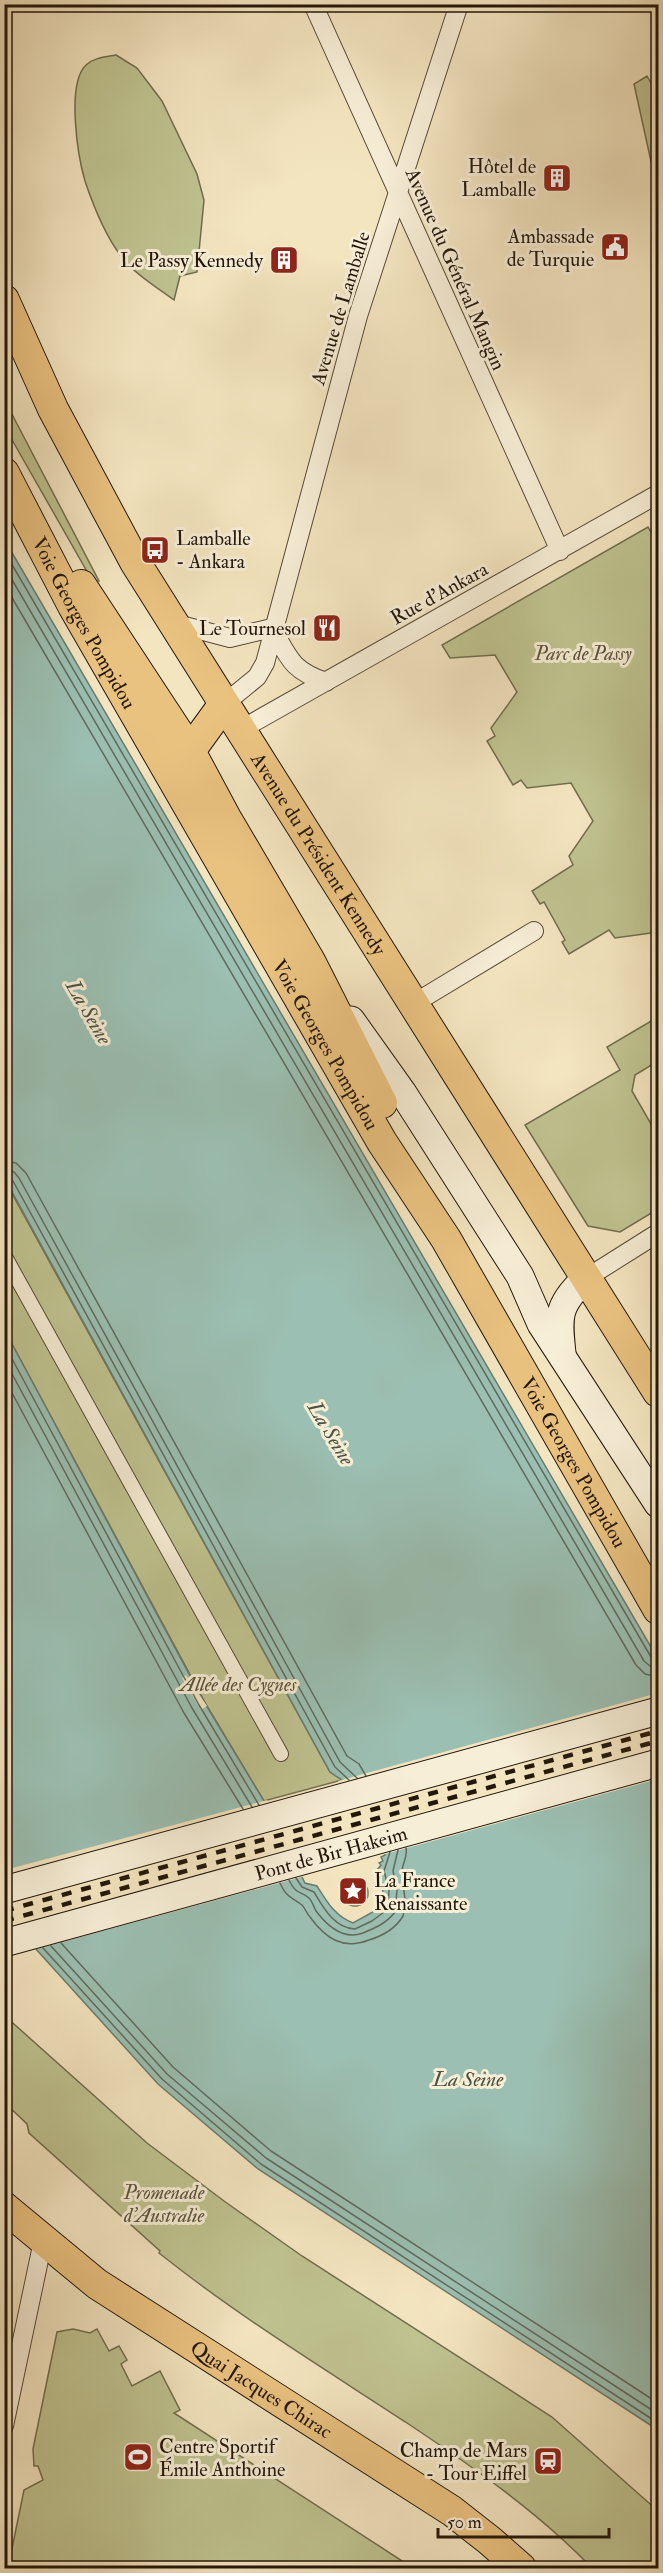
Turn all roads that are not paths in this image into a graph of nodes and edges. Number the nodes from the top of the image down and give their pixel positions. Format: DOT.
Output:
graph roads {
  1 [pos="313,4"];
  2 [pos="459,4"];
  3 [pos="398,198"];
  4 [pos="4,300"];
  5 [pos="9,482"];
  6 [pos="658,494"];
  7 [pos="560,551"];
  8 [pos="172,623"];
  9 [pos="272,628"];
  10 [pos="326,682"];
  11 [pos="224,704"];
  12 [pos="240,730"];
  13 [pos="190,751"];
  14 [pos="534,931"];
  15 [pos="310,961"];
  16 [pos="413,1004"];
  17 [pos="658,1233"];
  18 [pos="446,1239"];
  19 [pos="4,1255"];
  20 [pos="585,1279"];
  21 [pos="562,1354"];
  22 [pos="658,1392"];
  23 [pos="658,1504"];
  24 [pos="658,1609"];
  25 [pos="658,1711"];
  26 [pos="281,1754"];
  27 [pos="658,1763"];
  28 [pos="4,1890"];
  29 [pos="4,1943"];
  30 [pos="4,2207"];
  31 [pos="43,2241"];
  32 [pos="4,2426"];
  33 [pos="521,2568"];
  1 -- 3 [label="street, Avenue du Général Mangin"];
  2 -- 3 [label="street, Avenue de Lamballe"];
  3 -- 7 [label="street, Avenue du Général Mangin"];
  3 -- 9 [label="street, Avenue de Lamballe"];
  4 -- 8 [label="main road, Avenue du Président Kennedy"];
  5 -- 13 [label="main road"];
  5 -- 18 [label="main road, Voie Georges Pompidou"];
  6 -- 7 [label="street, Rue d'Ankara"];
  7 -- 10 [label="street, Rue d'Ankara"];
  8 -- 9 [label="street"];
  8 -- 11 [label="main road, Avenue du Président Kennedy"];
  9 -- 10 [label="street"];
  9 -- 11 [label="street, Avenue de Lamballe"];
  10 -- 12 [label="street, Rue d'Ankara"];
  11 -- 12 [label="main road, Avenue du Président Kennedy"];
  11 -- 13 [label="main road"];
  12 -- 16 [label="main road, Avenue du Président Kennedy"];
  13 -- 15 [label="main road"];
  14 -- 16 [label="street"];
  15 -- 18 [label="main road"];
  15 -- 21 [label="main road"];
  16 -- 20 [label="main road, Avenue du Président Kennedy"];
  17 -- 20 [label="street"];
  18 -- 24 [label="main road, Voie Georges Pompidou"];
  19 -- 26 [label="street"];
  20 -- 21 [label="main road"];
  20 -- 22 [label="main road, Avenue du Président Kennedy"];
  21 -- 23 [label="main road"];
  25 -- 28 [label="main road"];
  27 -- 29 [label="main road, Pont de Bir Hakeim"];
  30 -- 31 [label="main road, Quai Jacques Chirac"];
  31 -- 32 [label="street"];
  31 -- 33 [label="main road, Quai Jacques Chirac"];
}
